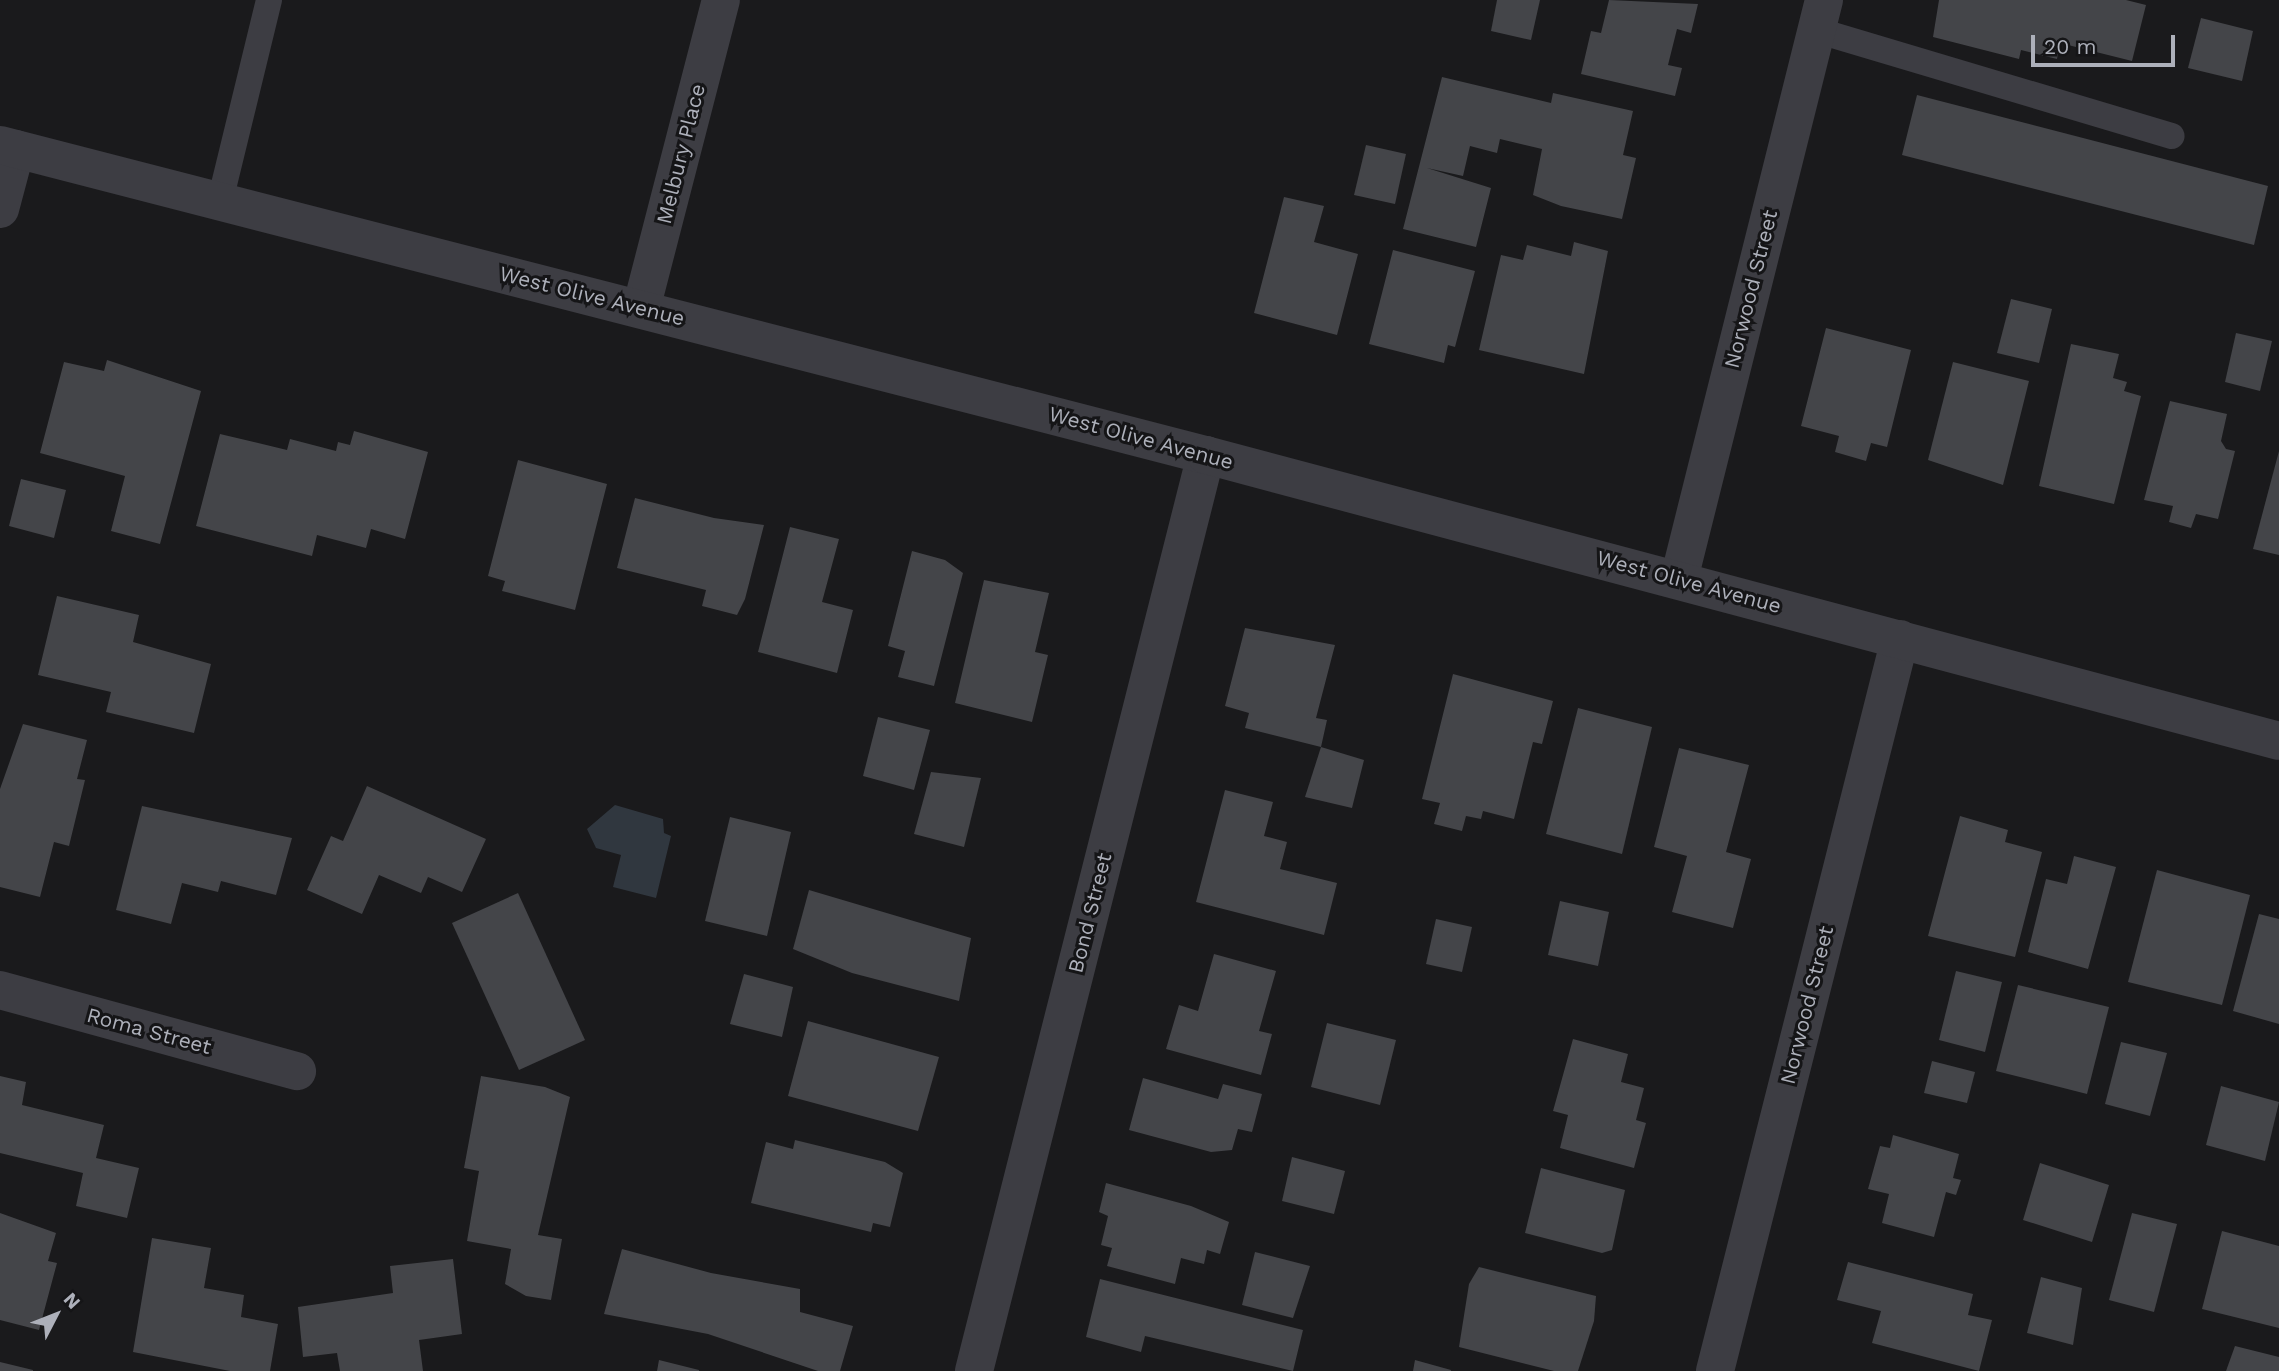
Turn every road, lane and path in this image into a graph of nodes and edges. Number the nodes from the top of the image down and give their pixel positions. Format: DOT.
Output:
graph roads {
  1 [pos="269,0"];
  2 [pos="721,0"];
  3 [pos="1820,15"];
  4 [pos="2172,136"];
  5 [pos="8,147"];
  6 [pos="220,201"];
  7 [pos="0,209"];
  8 [pos="641,309"];
  9 [pos="1206,455"];
  10 [pos="1679,579"];
  11 [pos="1900,639"];
  12 [pos="2279,741"];
  13 [pos="0,990"];
  14 [pos="297,1071"];
  15 [pos="974,1371"];
  16 [pos="1715,1371"];
  1 -- 6 [label="lane"];
  2 -- 8 [label="street, Melbury Place"];
  3 -- 4 [label="lane"];
  3 -- 10 [label="street, Norwood Street"];
  5 -- 6 [label="street, West Olive Avenue"];
  5 -- 7 [label="street"];
  6 -- 8 [label="street, West Olive Avenue"];
  8 -- 9 [label="street, West Olive Avenue"];
  9 -- 10 [label="street, West Olive Avenue"];
  9 -- 15 [label="street, Bond Street"];
  10 -- 11 [label="street, West Olive Avenue"];
  11 -- 12 [label="street, West Olive Avenue"];
  11 -- 16 [label="street, Norwood Street"];
  13 -- 14 [label="street, Roma Street"];
}
